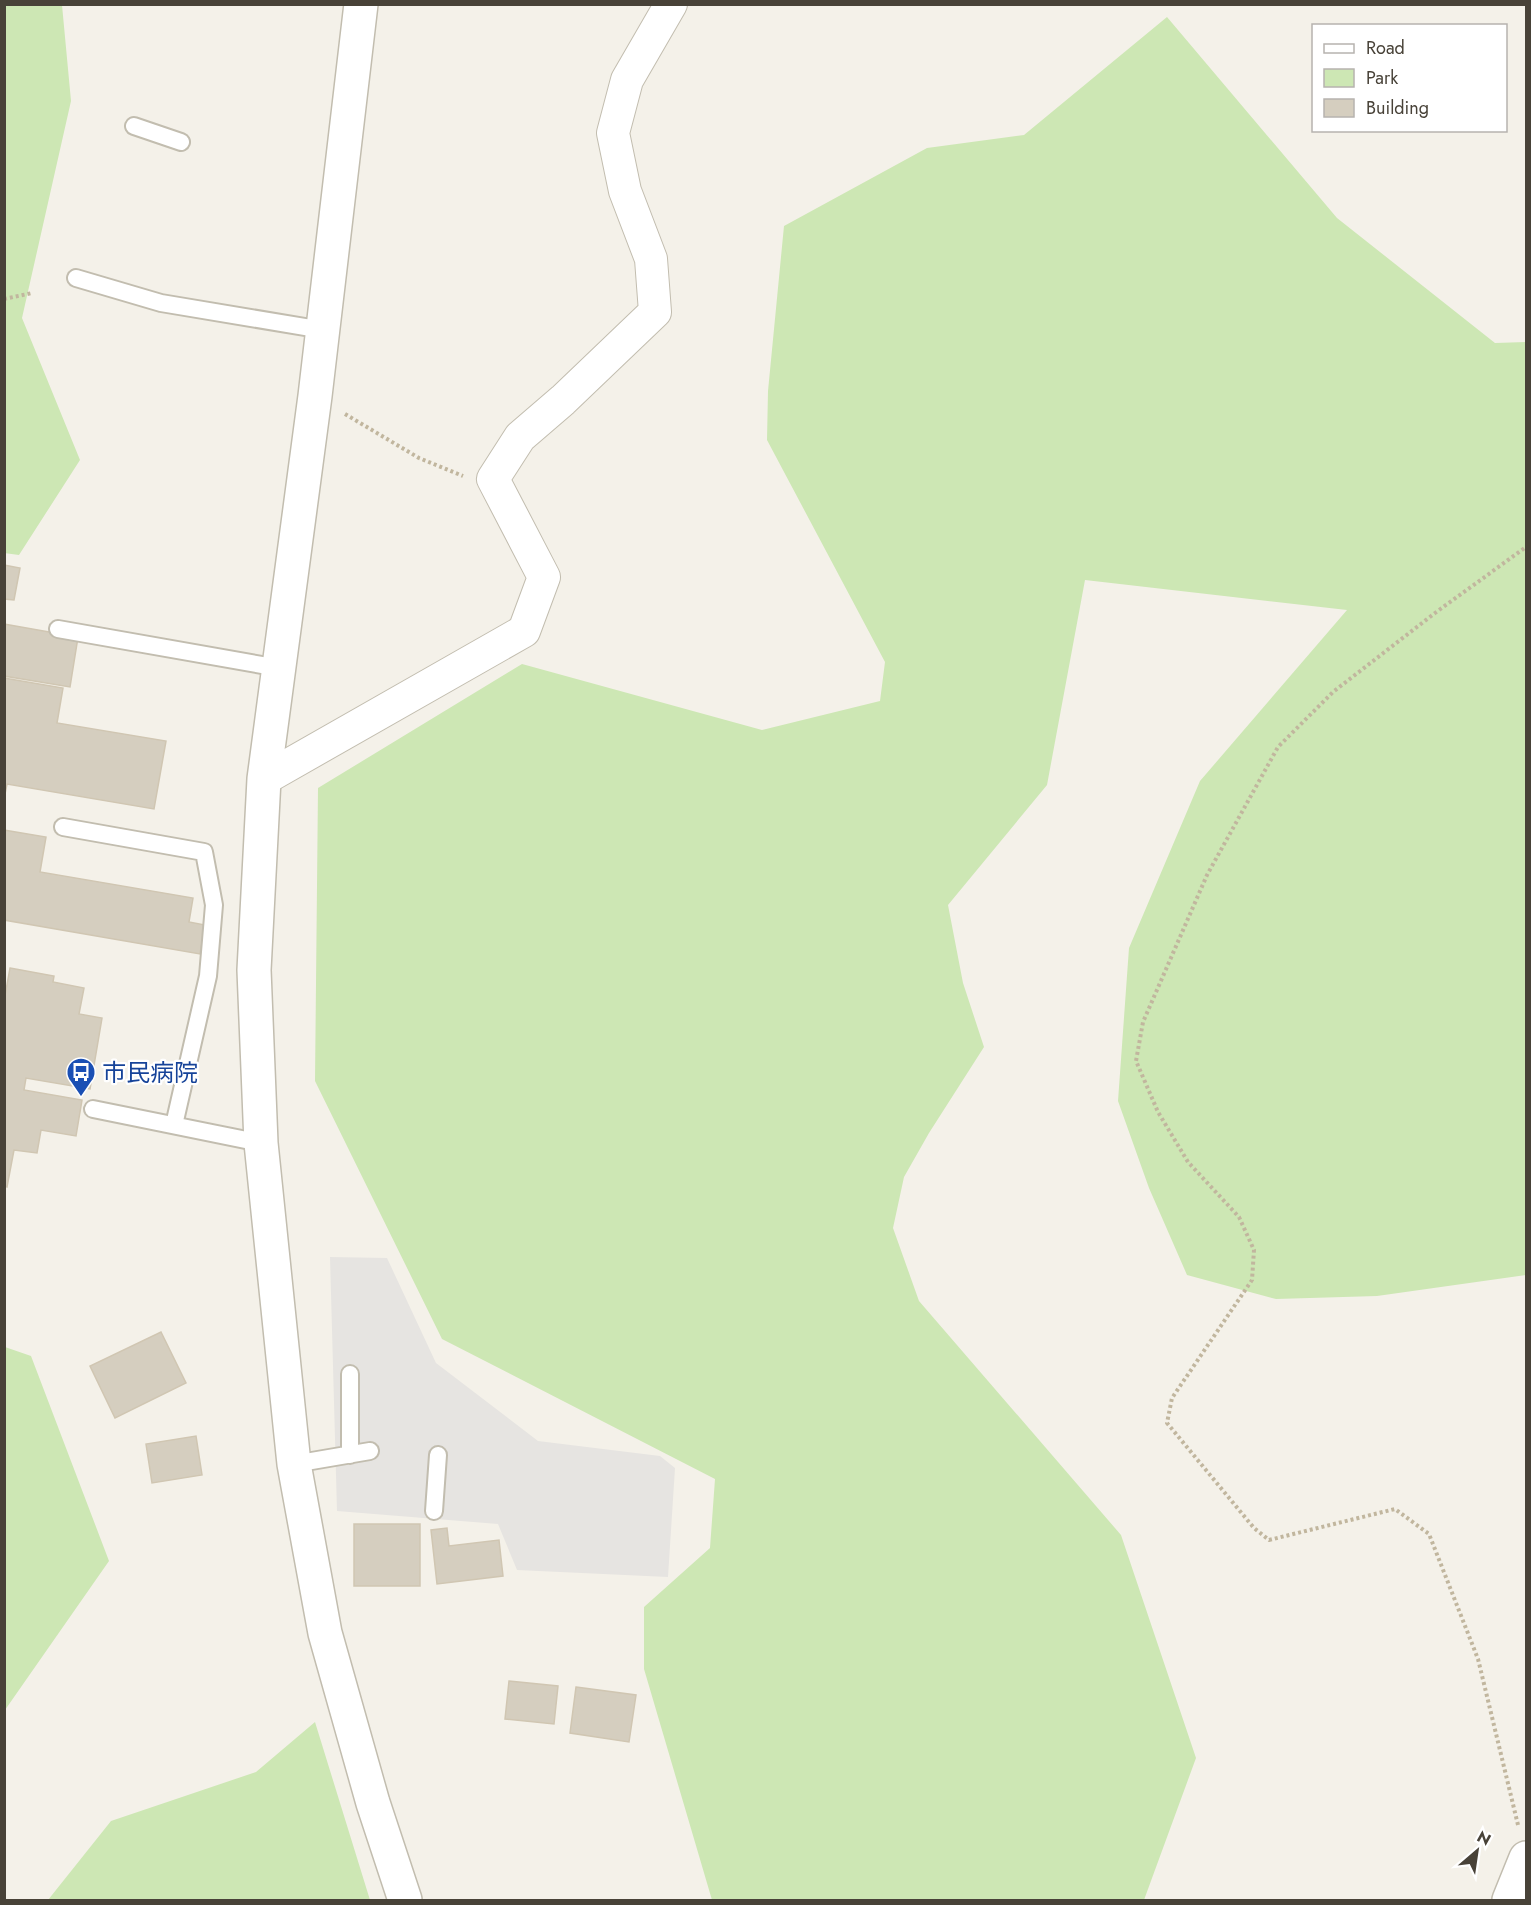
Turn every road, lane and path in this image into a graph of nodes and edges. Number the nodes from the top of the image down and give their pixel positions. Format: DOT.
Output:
graph roads {
  1 [pos="361,4"];
  2 [pos="669,5"];
  3 [pos="134,126"];
  4 [pos="181,142"];
  5 [pos="76,278"];
  6 [pos="32,293"];
  7 [pos="4,299"];
  8 [pos="323,330"];
  9 [pos="315,396"];
  10 [pos="494,479"];
  11 [pos="1527,547"];
  12 [pos="58,630"];
  13 [pos="279,668"];
  14 [pos="264,779"];
  15 [pos="63,827"];
  16 [pos="93,1109"];
  17 [pos="174,1125"];
  18 [pos="261,1143"];
  19 [pos="350,1374"];
  20 [pos="370,1451"];
  21 [pos="350,1455"];
  22 [pos="438,1455"];
  23 [pos="294,1464"];
  24 [pos="434,1511"];
  25 [pos="1526,1858"];
  26 [pos="405,1900"];
  27 [pos="1509,1900"];
  1 -- 8 [label="street"];
  2 -- 10 [label="street"];
  3 -- 4 [label="lane"];
  5 -- 8 [label="lane"];
  6 -- 7 [label="path"];
  8 -- 9 [label="street"];
  9 -- 10 [label="path"];
  9 -- 13 [label="street"];
  10 -- 14 [label="street"];
  11 -- 25 [label="path"];
  12 -- 13 [label="lane"];
  13 -- 14 [label="street"];
  14 -- 18 [label="street"];
  15 -- 17 [label="lane"];
  16 -- 17 [label="lane"];
  17 -- 18 [label="lane"];
  18 -- 23 [label="street"];
  19 -- 21 [label="lane"];
  20 -- 21 [label="lane"];
  21 -- 23 [label="lane"];
  22 -- 24 [label="lane"];
  23 -- 26 [label="street"];
  25 -- 27 [label="street"];
}
